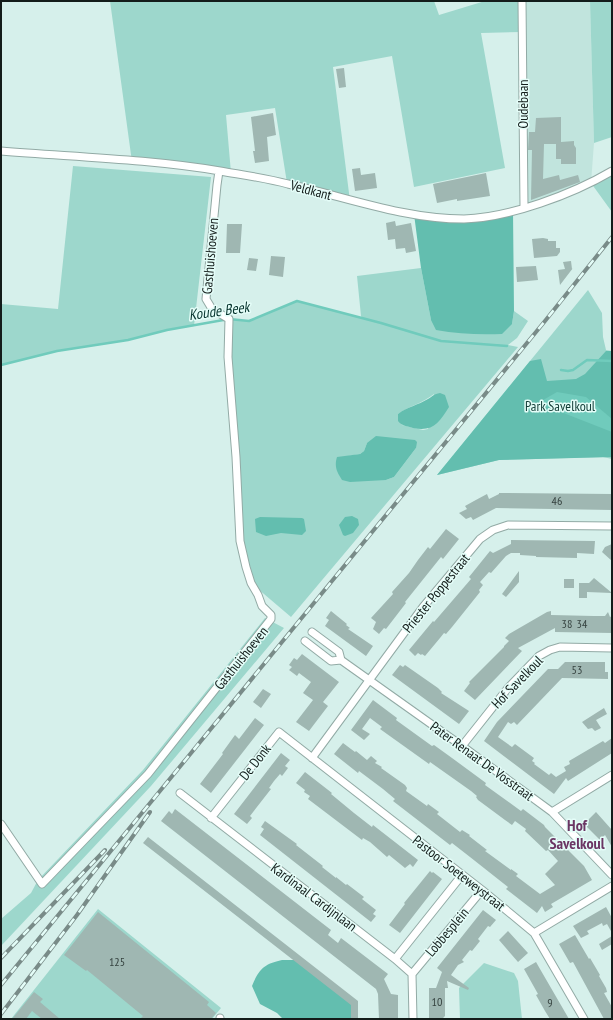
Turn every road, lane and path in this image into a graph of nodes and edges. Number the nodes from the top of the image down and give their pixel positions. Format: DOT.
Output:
graph roads {
  1 [pos="522,1"];
  2 [pos="1,151"];
  3 [pos="219,171"];
  4 [pos="612,171"];
  5 [pos="524,207"];
  6 [pos="612,526"];
  7 [pos="312,632"];
  8 [pos="305,641"];
  9 [pos="612,648"];
  10 [pos="341,660"];
  11 [pos="369,679"];
  12 [pos="462,746"];
  13 [pos="305,753"];
  14 [pos="312,758"];
  15 [pos="612,775"];
  16 [pos="180,793"];
  17 [pos="552,812"];
  18 [pos="211,818"];
  19 [pos="1,824"];
  20 [pos="462,875"];
  21 [pos="612,875"];
  22 [pos="612,886"];
  23 [pos="482,890"];
  24 [pos="534,933"];
  25 [pos="395,959"];
  26 [pos="412,974"];
  27 [pos="413,1019"];
  28 [pos="584,1019"];
  1 -- 5 [label="street, Oudebaan"];
  2 -- 3 [label="street, Veldkant"];
  3 -- 5 [label="street, Veldkant"];
  3 -- 19 [label="street, Gasthuishoeven"];
  4 -- 5 [label="street, Veldkant"];
  6 -- 11 [label="street, Priester Poppestraat"];
  7 -- 10 [label="street, Pater Renaat De Vosstraat"];
  8 -- 10 [label="street, Pater Renaat De Vosstraat"];
  9 -- 12 [label="street, Hof Savelkoul"];
  10 -- 11 [label="street, Pater Renaat De Vosstraat"];
  11 -- 12 [label="street, Pater Renaat De Vosstraat"];
  11 -- 14 [label="street, Priester Poppestraat"];
  12 -- 17 [label="street, Pater Renaat De Vosstraat"];
  13 -- 14 [label="street, Pastoor Soeteweystraat"];
  13 -- 18 [label="street, De Donk"];
  14 -- 20 [label="street, Pastoor Soeteweystraat"];
  15 -- 17 [label="street"];
  16 -- 18 [label="street, Kardinaal Cardijnlaan"];
  17 -- 21 [label="street, Pater Renaat De Vosstraat"];
  18 -- 25 [label="street, Kardinaal Cardijnlaan"];
  20 -- 23 [label="street, Pastoor Soeteweystraat"];
  20 -- 25 [label="street, Lobbesplein"];
  22 -- 24 [label="street"];
  23 -- 24 [label="street, Pastoor Soeteweystraat"];
  23 -- 26 [label="street, Lobbesplein"];
  24 -- 28 [label="street, Pastoor Soeteweystraat"];
  25 -- 26 [label="street, Kardinaal Cardijnlaan"];
  26 -- 27 [label="street"];
}
